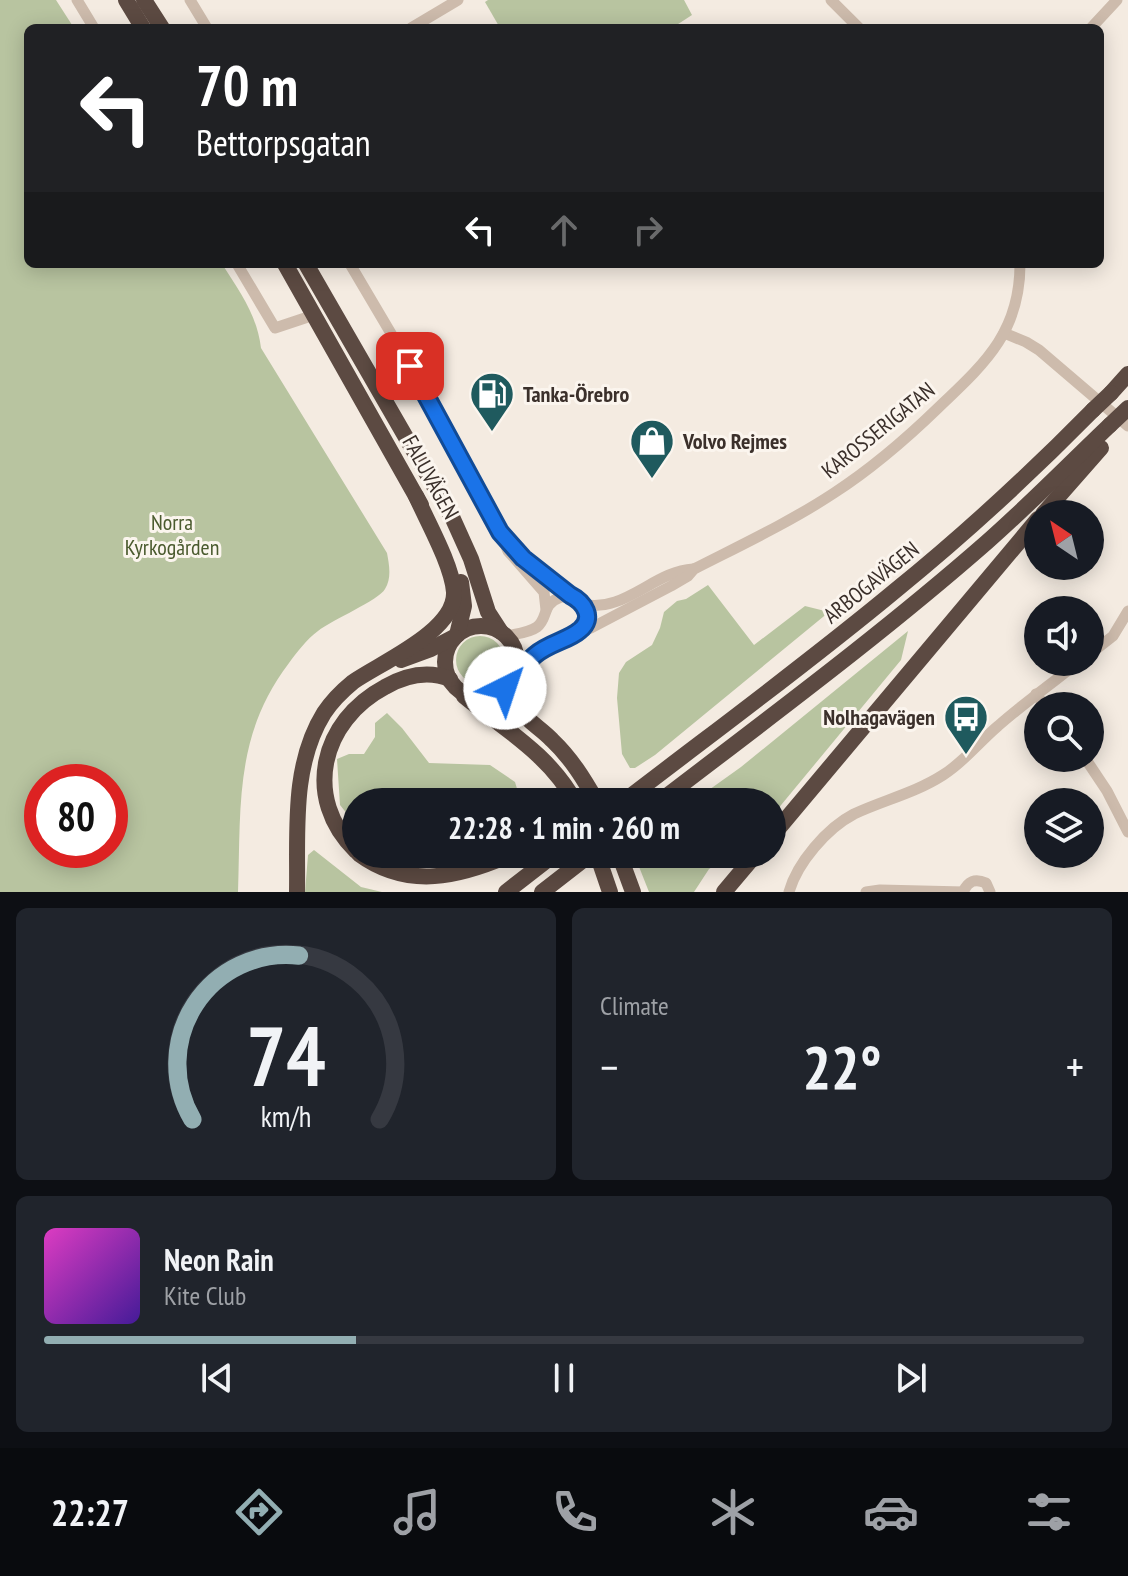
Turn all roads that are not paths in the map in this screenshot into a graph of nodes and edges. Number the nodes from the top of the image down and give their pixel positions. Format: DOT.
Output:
graph roads {
  1 [pos="77,0"];
  2 [pos="126,0"];
  3 [pos="144,0"];
  4 [pos="190,0"];
  5 [pos="458,0"];
  6 [pos="831,0"];
  7 [pos="1117,0"];
  8 [pos="92,24"];
  9 [pos="141,24"];
  10 [pos="159,24"];
  11 [pos="205,24"];
  12 [pos="418,24"];
  13 [pos="855,24"];
  14 [pos="1095,24"];
  15 [pos="239,268"];
  16 [pos="287,268"];
  17 [pos="308,268"];
  18 [pos="352,268"];
  19 [pos="1020,268"];
  20 [pos="314,315"];
  21 [pos="1004,333"];
  22 [pos="1128,374"];
  23 [pos="1128,408"];
  24 [pos="1110,425"];
  25 [pos="1128,426"];
  26 [pos="416,496"];
  27 [pos="1055,500"];
  28 [pos="500,532"];
  29 [pos="1024,536"];
  30 [pos="694,569"];
  31 [pos="570,595"];
  32 [pos="582,604"];
  33 [pos="546,610"];
  34 [pos="1128,611"];
  35 [pos="1125,627"];
  36 [pos="578,633"];
  37 [pos="503,634"];
  38 [pos="456,636"];
  39 [pos="1104,643"];
  40 [pos="376,668"];
  41 [pos="1060,676"];
  42 [pos="513,677"];
  43 [pos="454,684"];
  44 [pos="1039,692"];
  45 [pos="1024,704"];
  46 [pos="662,772"];
  47 [pos="1094,772"];
  48 [pos="567,788"];
  49 [pos="589,788"];
  50 [pos="633,788"];
  51 [pos="641,788"];
  52 [pos="677,788"];
  53 [pos="786,819"];
  54 [pos="1128,832"];
  55 [pos="342,834"];
  56 [pos="382,868"];
  57 [pos="471,868"];
  58 [pos="537,868"];
  59 [pos="574,868"];
  60 [pos="600,868"];
  61 [pos="624,868"];
  62 [pos="745,868"];
  63 [pos="730,888"];
  64 [pos="297,892"];
  65 [pos="506,892"];
  66 [pos="542,892"];
  67 [pos="610,892"];
  68 [pos="633,892"];
  69 [pos="789,892"];
  70 [pos="866,892"];
  71 [pos="964,892"];
  72 [pos="990,892"];
  1 -- 8 [label="street"];
  2 -- 9 [label="highway"];
  3 -- 10 [label="highway"];
  4 -- 11 [label="street"];
  5 -- 12 [label="street"];
  6 -- 13 [label="street"];
  7 -- 14 [label="street"];
  15 -- 20 [label="street"];
  16 -- 20 [label="highway, FALUVÄGEN"];
  17 -- 37 [label="highway, FALUVÄGEN"];
  18 -- 28 [label="street"];
  19 -- 21 [label="street, KAROSSERIGATAN"];
  20 -- 26 [label="highway, FALUVÄGEN"];
  21 -- 25 [label="street"];
  21 -- 30 [label="street, KAROSSERIGATAN"];
  22 -- 46 [label="highway, ARBOGAVÄGEN, bridge"];
  23 -- 24 [label="highway, ARBOGAVÄGEN, bridge"];
  24 -- 27 [label="highway"];
  24 -- 52 [label="highway, ARBOGAVÄGEN"];
  26 -- 38 [label="highway, FALUVÄGEN"];
  26 -- 40 [label="highway"];
  28 -- 31 [label="street"];
  28 -- 33 [label="street"];
  29 -- 53 [label="highway"];
  30 -- 32 [label="street, KAROSSERIGATAN"];
  30 -- 36 [label="street, KAROSSERIGATAN"];
  31 -- 32 [label="street"];
  31 -- 33 [label="street"];
  32 -- 36 [label="street"];
  33 -- 37 [label="street"];
  34 -- 35 [label="street"];
  35 -- 39 [label="street"];
  36 -- 42 [label="street, KAROSSERIGATAN"];
  37 -- 38 [label="highway"];
  37 -- 42 [label="highway"];
  38 -- 40 [label="highway"];
  38 -- 43 [label="highway"];
  40 -- 64 [label="highway"];
  41 -- 44 [label="street"];
  42 -- 43 [label="highway"];
  42 -- 49 [label="highway"];
  43 -- 48 [label="highway"];
  43 -- 55 [label="highway"];
  45 -- 69 [label="street"];
  46 -- 50 [label="highway"];
  46 -- 51 [label="highway, ARBOGAVÄGEN"];
  47 -- 54 [label="street"];
  56 -- 57 [label="highway"];
  58 -- 65 [label="highway"];
  59 -- 66 [label="highway"];
  60 -- 67 [label="highway"];
  61 -- 68 [label="highway"];
  62 -- 63 [label="highway"];
  70 -- 71 [label="street"];
  71 -- 72 [label="street"];
}
